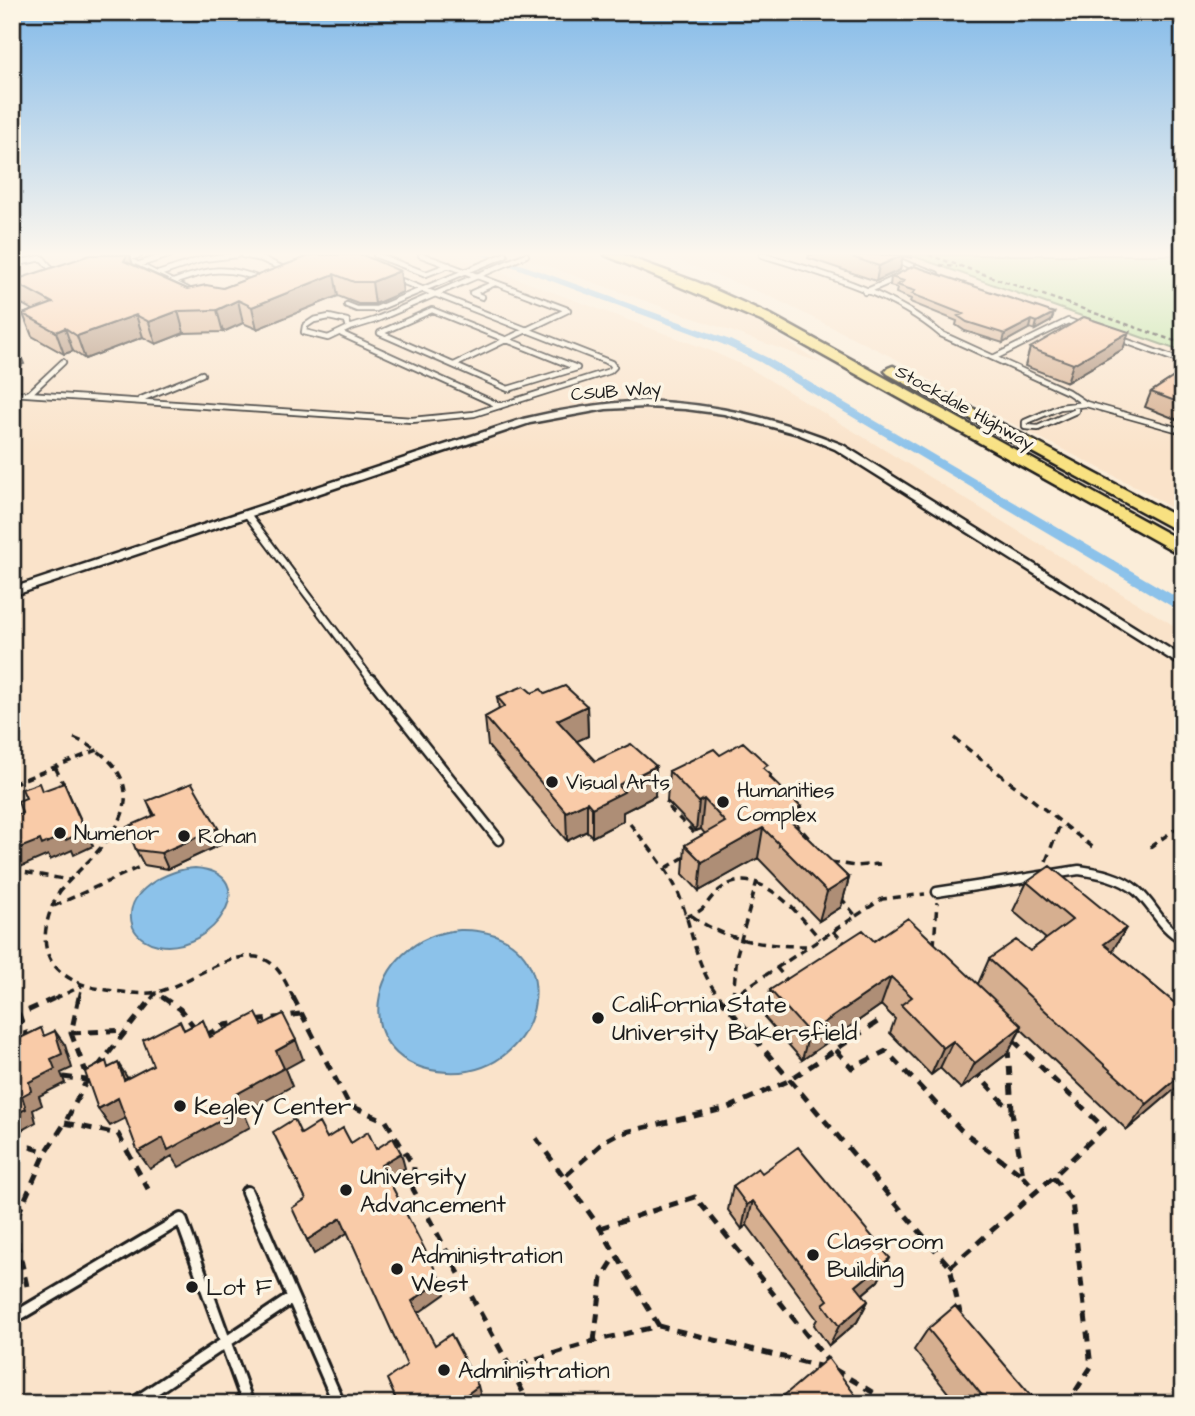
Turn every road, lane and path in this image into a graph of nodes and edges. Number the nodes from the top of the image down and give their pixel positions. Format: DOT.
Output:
graph roads {
  1 [pos="315,321"];
  2 [pos="345,321"];
  3 [pos="371,321"];
  4 [pos="407,321"];
  5 [pos="460,321"];
  6 [pos="503,321"];
  7 [pos="771,321"];
  8 [pos="802,321"];
  9 [pos="924,321"];
  10 [pos="1068,321"];
  11 [pos="1117,321"];
  12 [pos="544,322"];
  13 [pos="349,328"];
  14 [pos="1092,329"];
  15 [pos="526,330"];
  16 [pos="342,334"];
  17 [pos="1104,334"];
  18 [pos="507,340"];
  19 [pos="1183,344"];
  20 [pos="995,358"];
  21 [pos="63,362"];
  22 [pos="1183,362"];
  23 [pos="454,365"];
  24 [pos="202,374"];
  25 [pos="12,393"];
  26 [pos="29,394"];
  27 [pos="138,401"];
  28 [pos="1086,404"];
  29 [pos="500,406"];
  30 [pos="1076,406"];
  31 [pos="1018,431"];
  32 [pos="1183,431"];
  33 [pos="247,514"];
  34 [pos="1183,528"];
  35 [pos="1183,550"];
  36 [pos="12,592"];
  37 [pos="1183,663"];
  38 [pos="74,738"];
  39 [pos="954,738"];
  40 [pos="100,749"];
  41 [pos="55,767"];
  42 [pos="12,784"];
  43 [pos="66,789"];
  44 [pos="683,795"];
  45 [pos="794,820"];
  46 [pos="1061,822"];
  47 [pos="630,824"];
  48 [pos="1183,824"];
  49 [pos="698,836"];
  50 [pos="499,840"];
  51 [pos="1150,847"];
  52 [pos="1095,849"];
  53 [pos="697,850"];
  54 [pos="825,861"];
  55 [pos="1046,861"];
  56 [pos="880,864"];
  57 [pos="144,865"];
  58 [pos="828,867"];
  59 [pos="666,868"];
  60 [pos="12,870"];
  61 [pos="69,880"];
  62 [pos="757,881"];
  63 [pos="836,890"];
  64 [pos="937,892"];
  65 [pos="52,907"];
  66 [pos="689,916"];
  67 [pos="856,916"];
  68 [pos="833,931"];
  69 [pos="820,939"];
  70 [pos="741,940"];
  71 [pos="1183,940"];
  72 [pos="810,946"];
  73 [pos="935,952"];
  74 [pos="837,954"];
  75 [pos="776,967"];
  76 [pos="791,984"];
  77 [pos="82,986"];
  78 [pos="156,993"];
  79 [pos="733,997"];
  80 [pos="723,1003"];
  81 [pos="19,1014"];
  82 [pos="301,1014"];
  83 [pos="12,1018"];
  84 [pos="879,1021"];
  85 [pos="127,1030"];
  86 [pos="71,1033"];
  87 [pos="836,1050"];
  88 [pos="32,1051"];
  89 [pos="92,1073"];
  90 [pos="979,1076"];
  91 [pos="63,1077"];
  92 [pos="86,1080"];
  93 [pos="788,1081"];
  94 [pos="1012,1112"];
  95 [pos="65,1123"];
  96 [pos="536,1138"];
  97 [pos="12,1149"];
  98 [pos="46,1152"];
  99 [pos="564,1177"];
  100 [pos="1023,1177"];
  101 [pos="1053,1177"];
  102 [pos="148,1189"];
  103 [pos="1036,1191"];
  104 [pos="247,1192"];
  105 [pos="600,1228"];
  106 [pos="616,1256"];
  107 [pos="950,1267"];
  108 [pos="27,1286"];
  109 [pos="292,1298"];
  110 [pos="960,1315"];
  111 [pos="12,1319"];
  112 [pos="659,1326"];
  113 [pos="594,1341"];
  114 [pos="225,1342"];
  115 [pos="510,1367"];
  116 [pos="835,1370"];
  117 [pos="1028,1394"];
  118 [pos="132,1404"];
  119 [pos="248,1404"];
  120 [pos="339,1404"];
  121 [pos="529,1404"];
  122 [pos="892,1404"];
  123 [pos="1037,1404"];
  124 [pos="1075,1404"];
  1 -- 16 [label="lane"];
  2 -- 13 [label="lane"];
  3 -- 13 [label="lane"];
  4 -- 23 [label="lane"];
  5 -- 18 [label="lane"];
  6 -- 15 [label="lane"];
  7 -- 35 [label="main road, Stockdale Highway"];
  8 -- 31 [label="main road, Stockdale Highway"];
  9 -- 20 [label="lane"];
  10 -- 14 [label="lane"];
  10 -- 20 [label="lane"];
  11 -- 19 [label="path"];
  12 -- 15 [label="lane"];
  13 -- 16 [label="lane"];
  15 -- 18 [label="lane"];
  15 -- 29 [label="lane"];
  16 -- 29 [label="lane"];
  17 -- 22 [label="lane"];
  18 -- 23 [label="lane"];
  18 -- 23 [label="lane"];
  20 -- 28 [label="lane"];
  21 -- 26 [label="lane"];
  24 -- 27 [label="lane"];
  25 -- 26 [label="lane"];
  26 -- 27 [label="lane"];
  27 -- 29 [label="lane"];
  28 -- 30 [label="lane"];
  28 -- 32 [label="lane"];
  30 -- 31 [label="lane"];
  30 -- 31 [label="lane"];
  31 -- 34 [label="main road, Stockdale Highway"];
  33 -- 36 [label="street, CSUB Way"];
  33 -- 37 [label="street, CSUB Way"];
  33 -- 50 [label="lane"];
  38 -- 40 [label="path"];
  39 -- 46 [label="path"];
  40 -- 41 [label="path"];
  40 -- 61 [label="path"];
  41 -- 42 [label="path"];
  41 -- 43 [label="path"];
  44 -- 49 [label="path"];
  45 -- 56 [label="path"];
  46 -- 52 [label="path"];
  46 -- 55 [label="path"];
  47 -- 59 [label="path"];
  48 -- 51 [label="path"];
  53 -- 59 [label="path"];
  54 -- 58 [label="path"];
  57 -- 65 [label="path"];
  59 -- 66 [label="path"];
  60 -- 61 [label="path"];
  61 -- 65 [label="path"];
  62 -- 66 [label="path"];
  62 -- 69 [label="path"];
  62 -- 70 [label="path"];
  63 -- 67 [label="path"];
  64 -- 67 [label="path"];
  64 -- 71 [label="lane"];
  64 -- 73 [label="path"];
  65 -- 77 [label="path"];
  66 -- 70 [label="path"];
  66 -- 80 [label="path"];
  67 -- 68 [label="path"];
  68 -- 69 [label="path"];
  68 -- 74 [label="path"];
  69 -- 72 [label="path"];
  70 -- 72 [label="path"];
  70 -- 79 [label="path"];
  72 -- 75 [label="path"];
  75 -- 76 [label="path"];
  75 -- 79 [label="path"];
  77 -- 78 [label="path"];
  77 -- 81 [label="path"];
  77 -- 86 [label="path"];
  78 -- 82 [label="path"];
  78 -- 82 [label="path"];
  78 -- 85 [label="path"];
  79 -- 80 [label="path"];
  80 -- 93 [label="path"];
  81 -- 83 [label="path"];
  81 -- 88 [label="path"];
  82 -- 115 [label="path"];
  84 -- 87 [label="path"];
  85 -- 86 [label="path"];
  85 -- 89 [label="path"];
  86 -- 89 [label="path"];
  87 -- 93 [label="path"];
  87 -- 100 [label="path"];
  89 -- 92 [label="path"];
  90 -- 94 [label="path"];
  91 -- 92 [label="path"];
  92 -- 95 [label="path"];
  93 -- 99 [label="path"];
  93 -- 107 [label="path"];
  94 -- 100 [label="path"];
  94 -- 101 [label="path"];
  95 -- 98 [label="path"];
  95 -- 102 [label="path"];
  96 -- 99 [label="path"];
  97 -- 98 [label="path"];
  98 -- 108 [label="path"];
  99 -- 105 [label="path"];
  100 -- 103 [label="path"];
  101 -- 103 [label="path"];
  101 -- 124 [label="path"];
  103 -- 107 [label="path"];
  104 -- 109 [label="lane"];
  105 -- 106 [label="path"];
  105 -- 116 [label="path"];
  106 -- 112 [label="path"];
  106 -- 113 [label="path"];
  107 -- 110 [label="path"];
  109 -- 114 [label="lane"];
  109 -- 120 [label="lane"];
  111 -- 114 [label="lane"];
  112 -- 113 [label="path"];
  112 -- 116 [label="path"];
  113 -- 115 [label="path"];
  114 -- 118 [label="lane"];
  114 -- 119 [label="lane"];
  115 -- 121 [label="path"];
  116 -- 122 [label="path"];
  117 -- 123 [label="path"];
}
